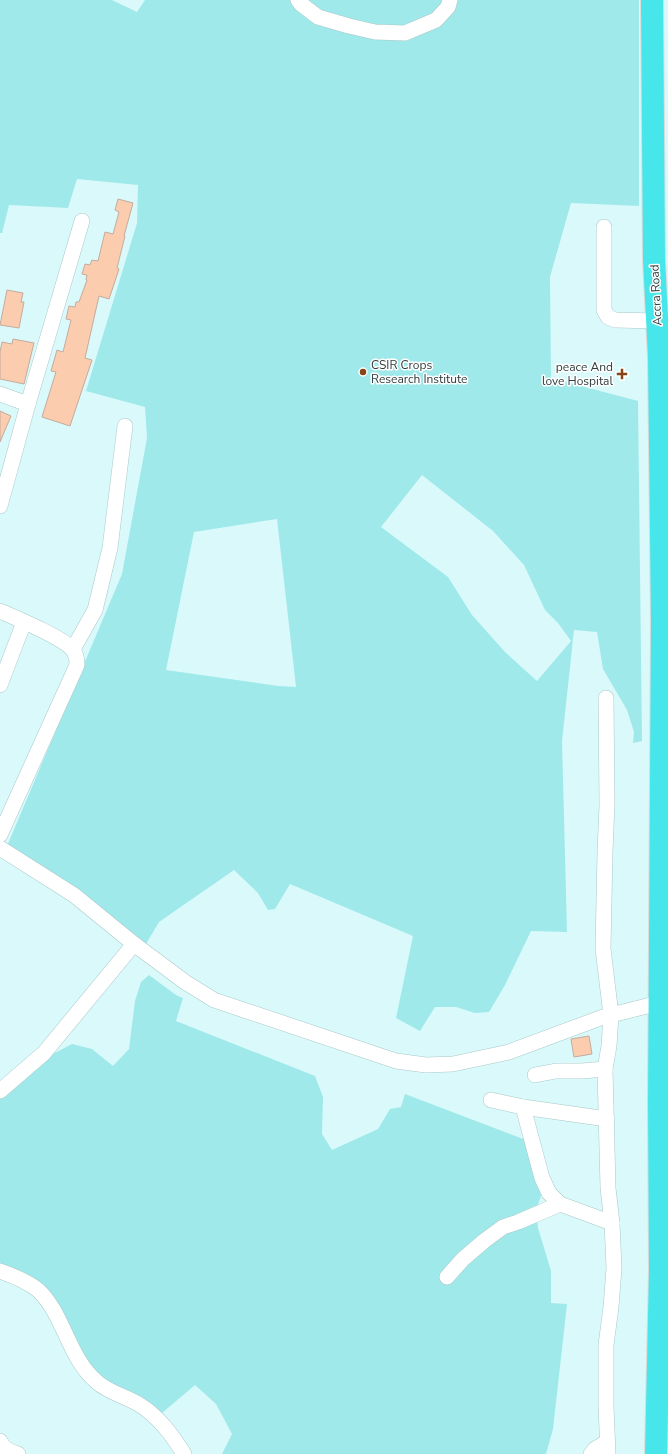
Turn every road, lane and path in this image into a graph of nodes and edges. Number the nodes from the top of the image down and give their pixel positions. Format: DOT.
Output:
graph roads {
  1 [pos="298,0"];
  2 [pos="450,0"];
  3 [pos="652,0"];
  4 [pos="82,221"];
  5 [pos="604,227"];
  6 [pos="657,321"];
  7 [pos="0,394"];
  8 [pos="28,404"];
  9 [pos="125,426"];
  10 [pos="0,506"];
  11 [pos="0,611"];
  12 [pos="24,622"];
  13 [pos="73,650"];
  14 [pos="0,685"];
  15 [pos="606,698"];
  16 [pos="0,834"];
  17 [pos="0,848"];
  18 [pos="134,944"];
  19 [pos="664,1003"];
  20 [pos="612,1015"];
  21 [pos="605,1069"];
  22 [pos="535,1075"];
  23 [pos="3,1087"];
  24 [pos="491,1100"];
  25 [pos="523,1107"];
  26 [pos="607,1119"];
  27 [pos="560,1204"];
  28 [pos="612,1223"];
  29 [pos="0,1271"];
  30 [pos="447,1277"];
  31 [pos="0,1441"];
  32 [pos="608,1448"];
  33 [pos="18,1454"];
  34 [pos="184,1454"];
  35 [pos="591,1454"];
  36 [pos="656,1454"];
  1 -- 2 [label="street"];
  3 -- 6 [label="highway, Accra Road"];
  4 -- 8 [label="street"];
  5 -- 6 [label="street"];
  6 -- 19 [label="highway, Accra Road"];
  7 -- 8 [label="street"];
  8 -- 10 [label="street"];
  9 -- 13 [label="street"];
  11 -- 12 [label="street"];
  12 -- 13 [label="street"];
  12 -- 14 [label="street"];
  13 -- 16 [label="street"];
  15 -- 20 [label="street"];
  17 -- 18 [label="street"];
  18 -- 20 [label="street"];
  18 -- 23 [label="street"];
  19 -- 20 [label="street"];
  19 -- 36 [label="highway, Accra Road"];
  20 -- 21 [label="street"];
  21 -- 22 [label="street"];
  21 -- 26 [label="street"];
  24 -- 25 [label="street"];
  25 -- 26 [label="street"];
  25 -- 27 [label="street"];
  26 -- 28 [label="street"];
  27 -- 28 [label="street"];
  27 -- 30 [label="street"];
  28 -- 32 [label="street"];
  29 -- 34 [label="street"];
  31 -- 33 [label="street"];
  32 -- 35 [label="street"];
}
